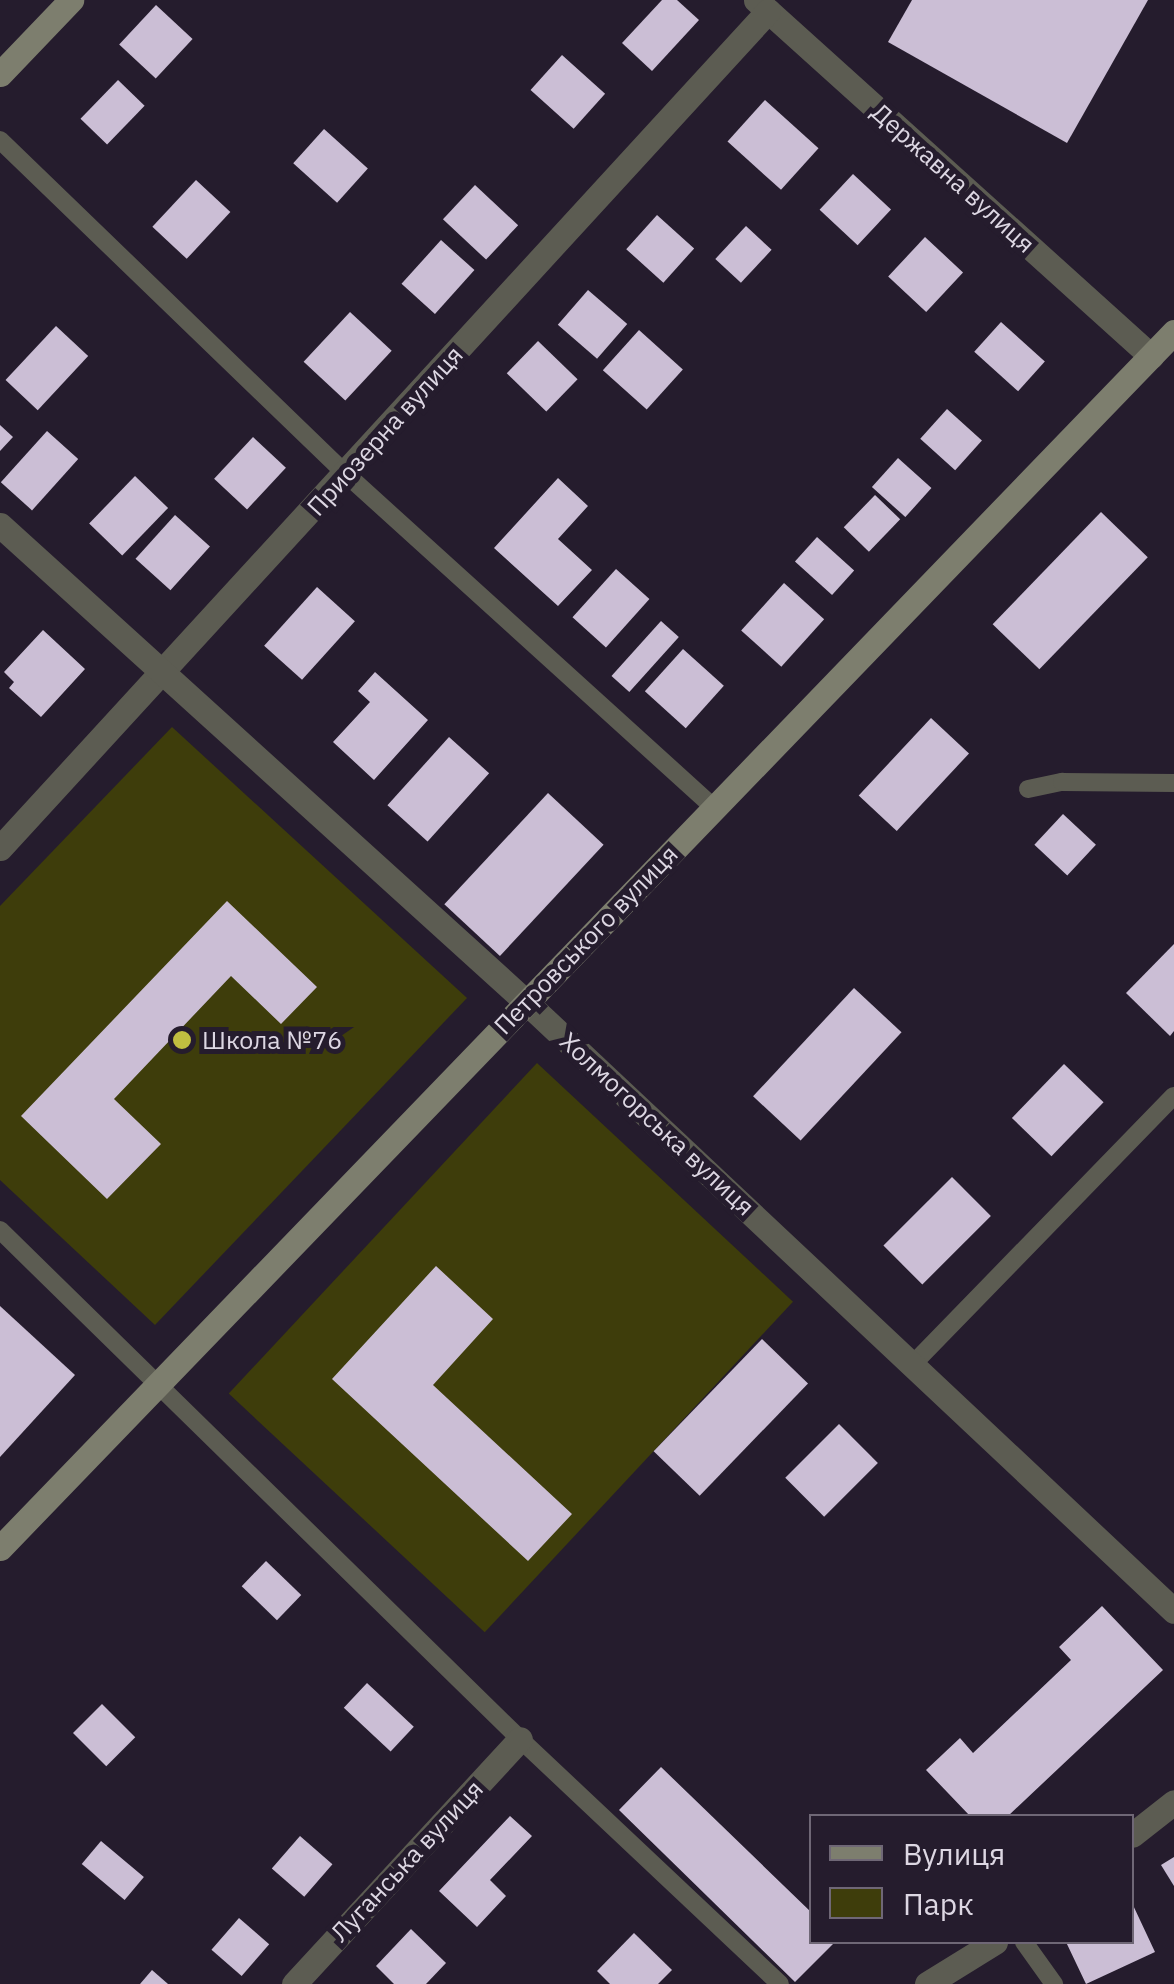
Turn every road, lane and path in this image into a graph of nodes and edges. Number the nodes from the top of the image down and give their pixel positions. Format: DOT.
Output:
graph roads {
  1 [pos="71,0"];
  2 [pos="762,6"];
  3 [pos="0,74"];
  4 [pos="0,140"];
  5 [pos="1174,332"];
  6 [pos="1151,356"];
  7 [pos="346,474"];
  8 [pos="0,524"];
  9 [pos="163,673"];
  10 [pos="1174,783"];
  11 [pos="1028,789"];
  12 [pos="714,808"];
  13 [pos="0,848"];
  14 [pos="526,1002"];
  15 [pos="1174,1096"];
  16 [pos="0,1230"];
  17 [pos="912,1364"];
  18 [pos="159,1382"];
  19 [pos="0,1548"];
  20 [pos="1174,1611"];
  21 [pos="520,1739"];
  22 [pos="1174,1802"];
  23 [pos="1134,1833"];
  24 [pos="993,1944"];
  25 [pos="1025,1944"];
  26 [pos="294,1984"];
  27 [pos="780,1984"];
  28 [pos="927,1984"];
  29 [pos="1054,1984"];
  1 -- 3 [label="main road"];
  2 -- 6 [label="street, Державна вулиця"];
  2 -- 7 [label="street, Приозерна вулиця"];
  4 -- 7 [label="lane"];
  5 -- 6 [label="main road, Петровського вулиця"];
  6 -- 12 [label="main road, Петровського вулиця"];
  7 -- 9 [label="street, Приозерна вулиця"];
  7 -- 12 [label="lane"];
  8 -- 9 [label="street, Холмогорська вулиця"];
  9 -- 13 [label="street, Приозерна вулиця"];
  9 -- 14 [label="street, Холмогорська вулиця"];
  10 -- 11 [label="lane"];
  12 -- 14 [label="main road, Петровського вулиця"];
  14 -- 17 [label="street, Холмогорська вулиця"];
  14 -- 18 [label="main road, Петровського вулиця"];
  15 -- 17 [label="lane"];
  16 -- 18 [label="lane"];
  17 -- 20 [label="street, Холмогорська вулиця"];
  18 -- 19 [label="main road, Петровського вулиця"];
  18 -- 21 [label="lane"];
  21 -- 26 [label="street, Луганська вулиця"];
  21 -- 27 [label="lane"];
  22 -- 23 [label="street"];
  24 -- 28 [label="street"];
  25 -- 29 [label="lane"];
}
